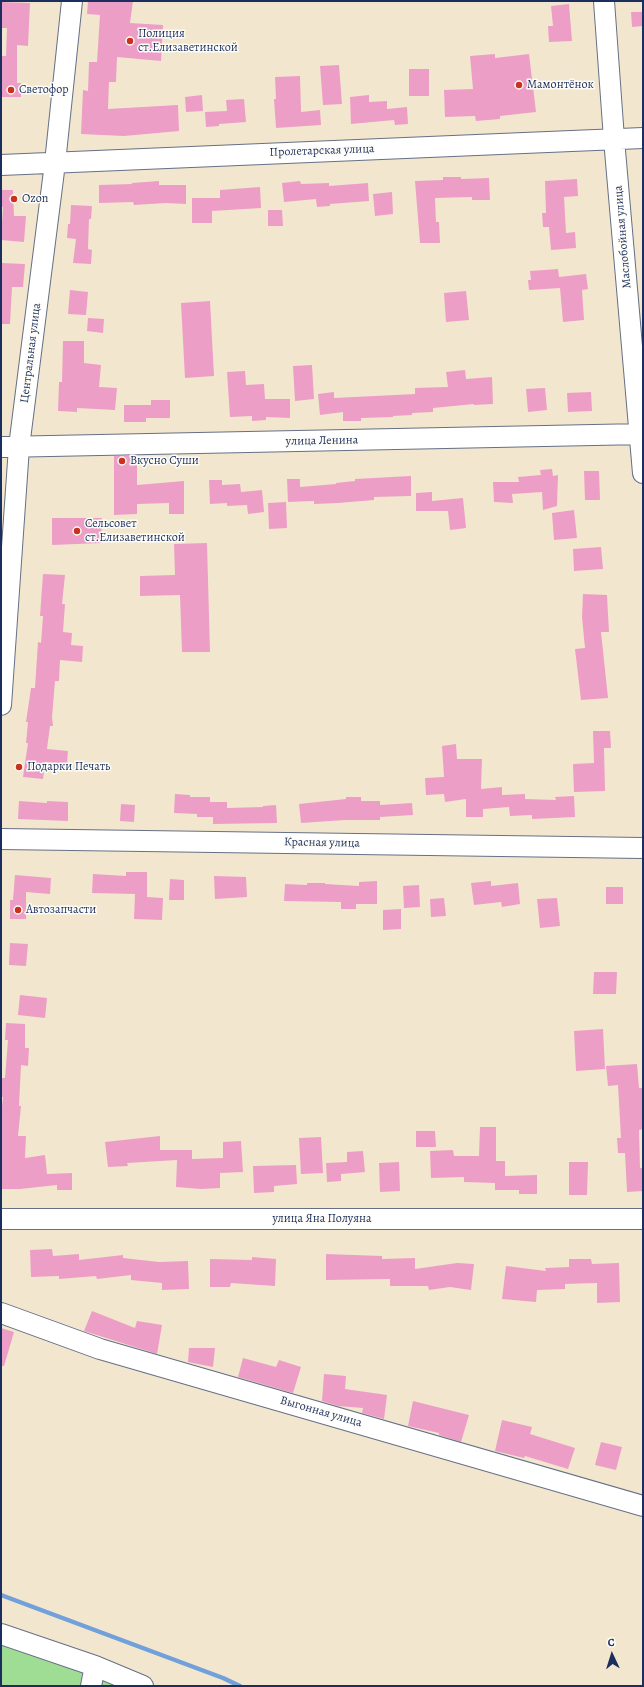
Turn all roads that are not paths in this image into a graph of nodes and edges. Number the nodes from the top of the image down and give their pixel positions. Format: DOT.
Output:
graph roads {
  1 [pos="72,1"];
  2 [pos="604,1"];
  3 [pos="643,138"];
  4 [pos="614,139"];
  5 [pos="55,163"];
  6 [pos="1,165"];
  7 [pos="642,434"];
  8 [pos="10,447"];
  9 [pos="643,473"];
  10 [pos="1,705"];
  11 [pos="1,839"];
  12 [pos="643,848"];
  13 [pos="1,1219"];
  14 [pos="643,1219"];
  15 [pos="1,1314"];
  16 [pos="643,1506"];
  17 [pos="1,1634"];
  18 [pos="95,1666"];
  19 [pos="91,1686"];
  20 [pos="143,1686"];
  1 -- 5 [label="street, Центральная улица"];
  2 -- 4 [label="street, Маслобойная улица"];
  3 -- 4 [label="street, Пролетарская улица"];
  4 -- 5 [label="street, Пролетарская улица"];
  4 -- 7 [label="street, Маслобойная улица"];
  5 -- 6 [label="street, Пролетарская улица"];
  5 -- 8 [label="street, Центральная улица"];
  7 -- 8 [label="street, улица Ленина"];
  7 -- 9 [label="street, Маслобойная улица"];
  8 -- 10 [label="street, Центральная улица"];
  11 -- 12 [label="street, Красная улица"];
  13 -- 14 [label="street, улица Яна Полуяна"];
  15 -- 16 [label="street, Выгонная улица"];
  17 -- 18 [label="street"];
  18 -- 19 [label="street"];
  18 -- 20 [label="street"];
}
